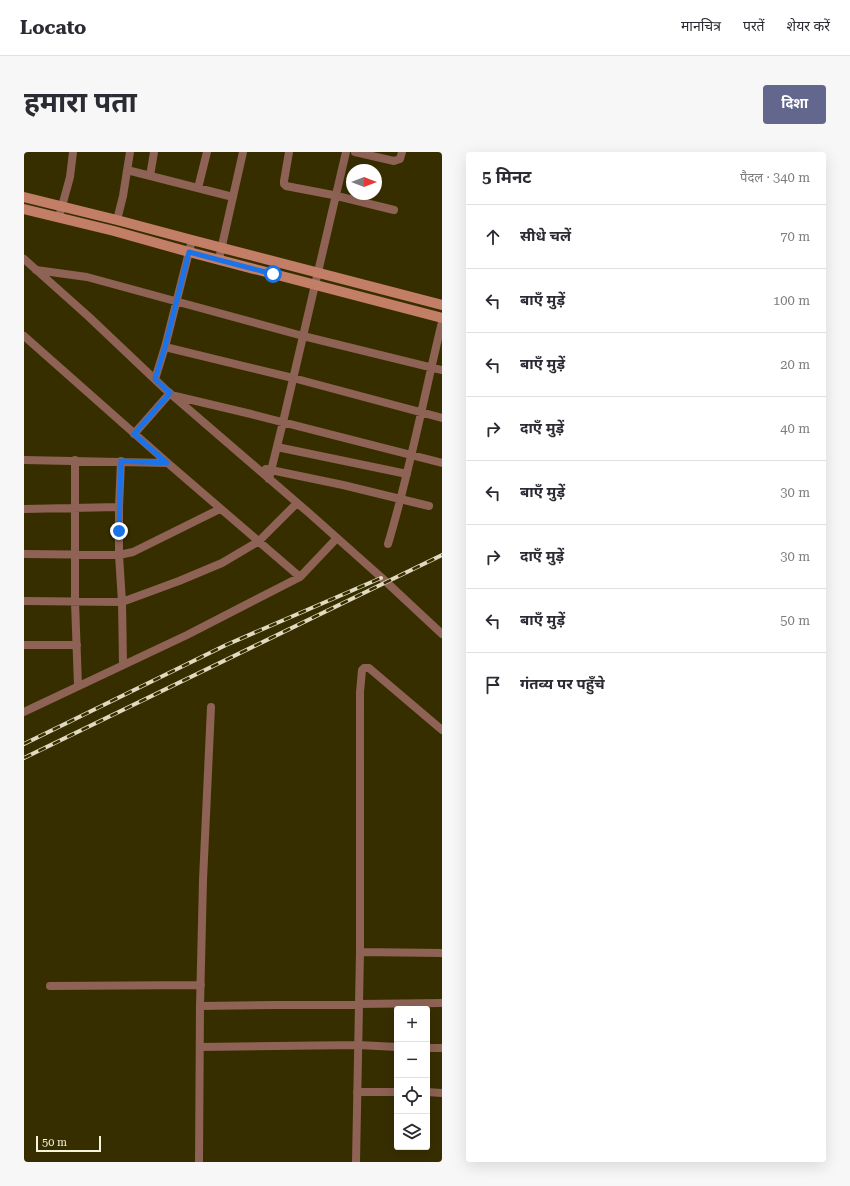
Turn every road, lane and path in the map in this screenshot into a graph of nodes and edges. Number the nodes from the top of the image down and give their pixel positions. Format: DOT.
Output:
graph roads {
  1 [pos="73,152"];
  2 [pos="130,152"];
  3 [pos="154,152"];
  4 [pos="207,152"];
  5 [pos="243,152"];
  6 [pos="289,152"];
  7 [pos="346,152"];
  8 [pos="355,152"];
  9 [pos="402,152"];
  10 [pos="127,170"];
  11 [pos="150,176"];
  12 [pos="198,188"];
  13 [pos="233,196"];
  14 [pos="335,196"];
  15 [pos="24,197"];
  16 [pos="63,206"];
  17 [pos="24,209"];
  18 [pos="394,210"];
  19 [pos="59,217"];
  20 [pos="117,220"];
  21 [pos="192,240"];
  22 [pos="222,248"];
  23 [pos="189,252"];
  24 [pos="24,259"];
  25 [pos="218,259"];
  26 [pos="36,270"];
  27 [pos="317,272"];
  28 [pos="314,284"];
  29 [pos="177,301"];
  30 [pos="442,305"];
  31 [pos="442,318"];
  32 [pos="442,322"];
  33 [pos="24,336"];
  34 [pos="303,336"];
  35 [pos="165,347"];
  36 [pos="431,367"];
  37 [pos="442,370"];
  38 [pos="293,378"];
  39 [pos="155,379"];
  40 [pos="171,394"];
  41 [pos="420,412"];
  42 [pos="442,418"];
  43 [pos="283,422"];
  44 [pos="134,434"];
  45 [pos="277,447"];
  46 [pos="412,455"];
  47 [pos="24,460"];
  48 [pos="75,460"];
  49 [pos="121,461"];
  50 [pos="167,463"];
  51 [pos="442,463"];
  52 [pos="256,467"];
  53 [pos="271,470"];
  54 [pos="407,474"];
  55 [pos="268,478"];
  56 [pos="402,499"];
  57 [pos="297,503"];
  58 [pos="429,506"];
  59 [pos="119,507"];
  60 [pos="74,508"];
  61 [pos="24,509"];
  62 [pos="220,509"];
  63 [pos="337,538"];
  64 [pos="258,541"];
  65 [pos="388,544"];
  66 [pos="24,554"];
  67 [pos="76,555"];
  68 [pos="119,555"];
  69 [pos="300,577"];
  70 [pos="24,601"];
  71 [pos="75,602"];
  72 [pos="122,602"];
  73 [pos="442,634"];
  74 [pos="24,645"];
  75 [pos="77,645"];
  76 [pos="122,664"];
  77 [pos="78,686"];
  78 [pos="211,707"];
  79 [pos="24,712"];
  80 [pos="442,730"];
  81 [pos="360,952"];
  82 [pos="442,953"];
  83 [pos="200,984"];
  84 [pos="50,986"];
  85 [pos="442,1003"];
  86 [pos="359,1005"];
  87 [pos="200,1006"];
  88 [pos="358,1045"];
  89 [pos="200,1046"];
  90 [pos="394,1047"];
  91 [pos="430,1048"];
  92 [pos="442,1048"];
  93 [pos="357,1092"];
  94 [pos="394,1092"];
  95 [pos="430,1092"];
  96 [pos="442,1093"];
  97 [pos="199,1162"];
  98 [pos="356,1162"];
  1 -- 16 [label="street"];
  2 -- 10 [label="street"];
  3 -- 11 [label="street"];
  4 -- 12 [label="street"];
  5 -- 13 [label="street"];
  6 -- 14 [label="street"];
  7 -- 14 [label="street"];
  8 -- 9 [label="street"];
  10 -- 11 [label="street"];
  10 -- 20 [label="street"];
  11 -- 12 [label="street"];
  12 -- 13 [label="street"];
  13 -- 22 [label="street"];
  14 -- 18 [label="street"];
  14 -- 27 [label="street"];
  15 -- 16 [label="main road"];
  16 -- 19 [label="street"];
  16 -- 20 [label="main road"];
  17 -- 19 [label="main road"];
  19 -- 23 [label="main road"];
  20 -- 21 [label="main road"];
  21 -- 22 [label="main road"];
  21 -- 23 [label="street"];
  22 -- 25 [label="street"];
  22 -- 27 [label="main road"];
  23 -- 25 [label="main road"];
  23 -- 29 [label="street"];
  24 -- 26 [label="street"];
  25 -- 28 [label="main road"];
  26 -- 29 [label="street"];
  26 -- 39 [label="street"];
  27 -- 28 [label="street"];
  27 -- 30 [label="main road"];
  28 -- 31 [label="main road"];
  28 -- 34 [label="street"];
  29 -- 34 [label="street"];
  29 -- 35 [label="street"];
  32 -- 36 [label="street"];
  33 -- 44 [label="street"];
  34 -- 36 [label="street"];
  34 -- 38 [label="street"];
  35 -- 38 [label="street"];
  35 -- 39 [label="street"];
  36 -- 37 [label="street"];
  36 -- 41 [label="street"];
  38 -- 41 [label="street"];
  38 -- 43 [label="street"];
  39 -- 40 [label="street"];
  40 -- 43 [label="street"];
  40 -- 44 [label="street"];
  40 -- 52 [label="street"];
  41 -- 42 [label="street"];
  41 -- 46 [label="street"];
  43 -- 45 [label="street"];
  43 -- 46 [label="street"];
  44 -- 50 [label="street"];
  45 -- 53 [label="street"];
  45 -- 54 [label="street"];
  46 -- 51 [label="street"];
  46 -- 54 [label="street"];
  47 -- 48 [label="street"];
  48 -- 49 [label="street"];
  48 -- 60 [label="street"];
  49 -- 50 [label="street"];
  49 -- 59 [label="street"];
  50 -- 62 [label="street"];
  52 -- 53 [label="street"];
  52 -- 55 [label="street"];
  53 -- 55 [label="street"];
  53 -- 56 [label="street"];
  54 -- 56 [label="street"];
  55 -- 57 [label="street"];
  56 -- 58 [label="street"];
  56 -- 65 [label="street"];
  57 -- 63 [label="street"];
  57 -- 64 [label="street"];
  59 -- 60 [label="street"];
  59 -- 68 [label="street"];
  60 -- 61 [label="street"];
  60 -- 67 [label="street"];
  62 -- 64 [label="street"];
  62 -- 68 [label="street"];
  63 -- 69 [label="street"];
  63 -- 73 [label="street"];
  64 -- 69 [label="street"];
  64 -- 72 [label="street"];
  66 -- 67 [label="street"];
  67 -- 68 [label="street"];
  67 -- 71 [label="street"];
  68 -- 72 [label="street"];
  69 -- 76 [label="street"];
  70 -- 71 [label="street"];
  71 -- 72 [label="street"];
  71 -- 75 [label="street"];
  72 -- 76 [label="street"];
  74 -- 75 [label="street"];
  75 -- 77 [label="street"];
  76 -- 77 [label="street"];
  77 -- 79 [label="street"];
  78 -- 83 [label="street"];
  80 -- 81 [label="street"];
  81 -- 82 [label="street"];
  81 -- 86 [label="street"];
  83 -- 84 [label="street"];
  83 -- 87 [label="street"];
  85 -- 86 [label="street"];
  86 -- 87 [label="street"];
  86 -- 88 [label="street"];
  87 -- 89 [label="street"];
  88 -- 89 [label="street"];
  88 -- 90 [label="street"];
  88 -- 93 [label="street"];
  89 -- 97 [label="street"];
  91 -- 92 [label="street"];
  93 -- 94 [label="street"];
  93 -- 98 [label="street"];
  95 -- 96 [label="street"];
}
